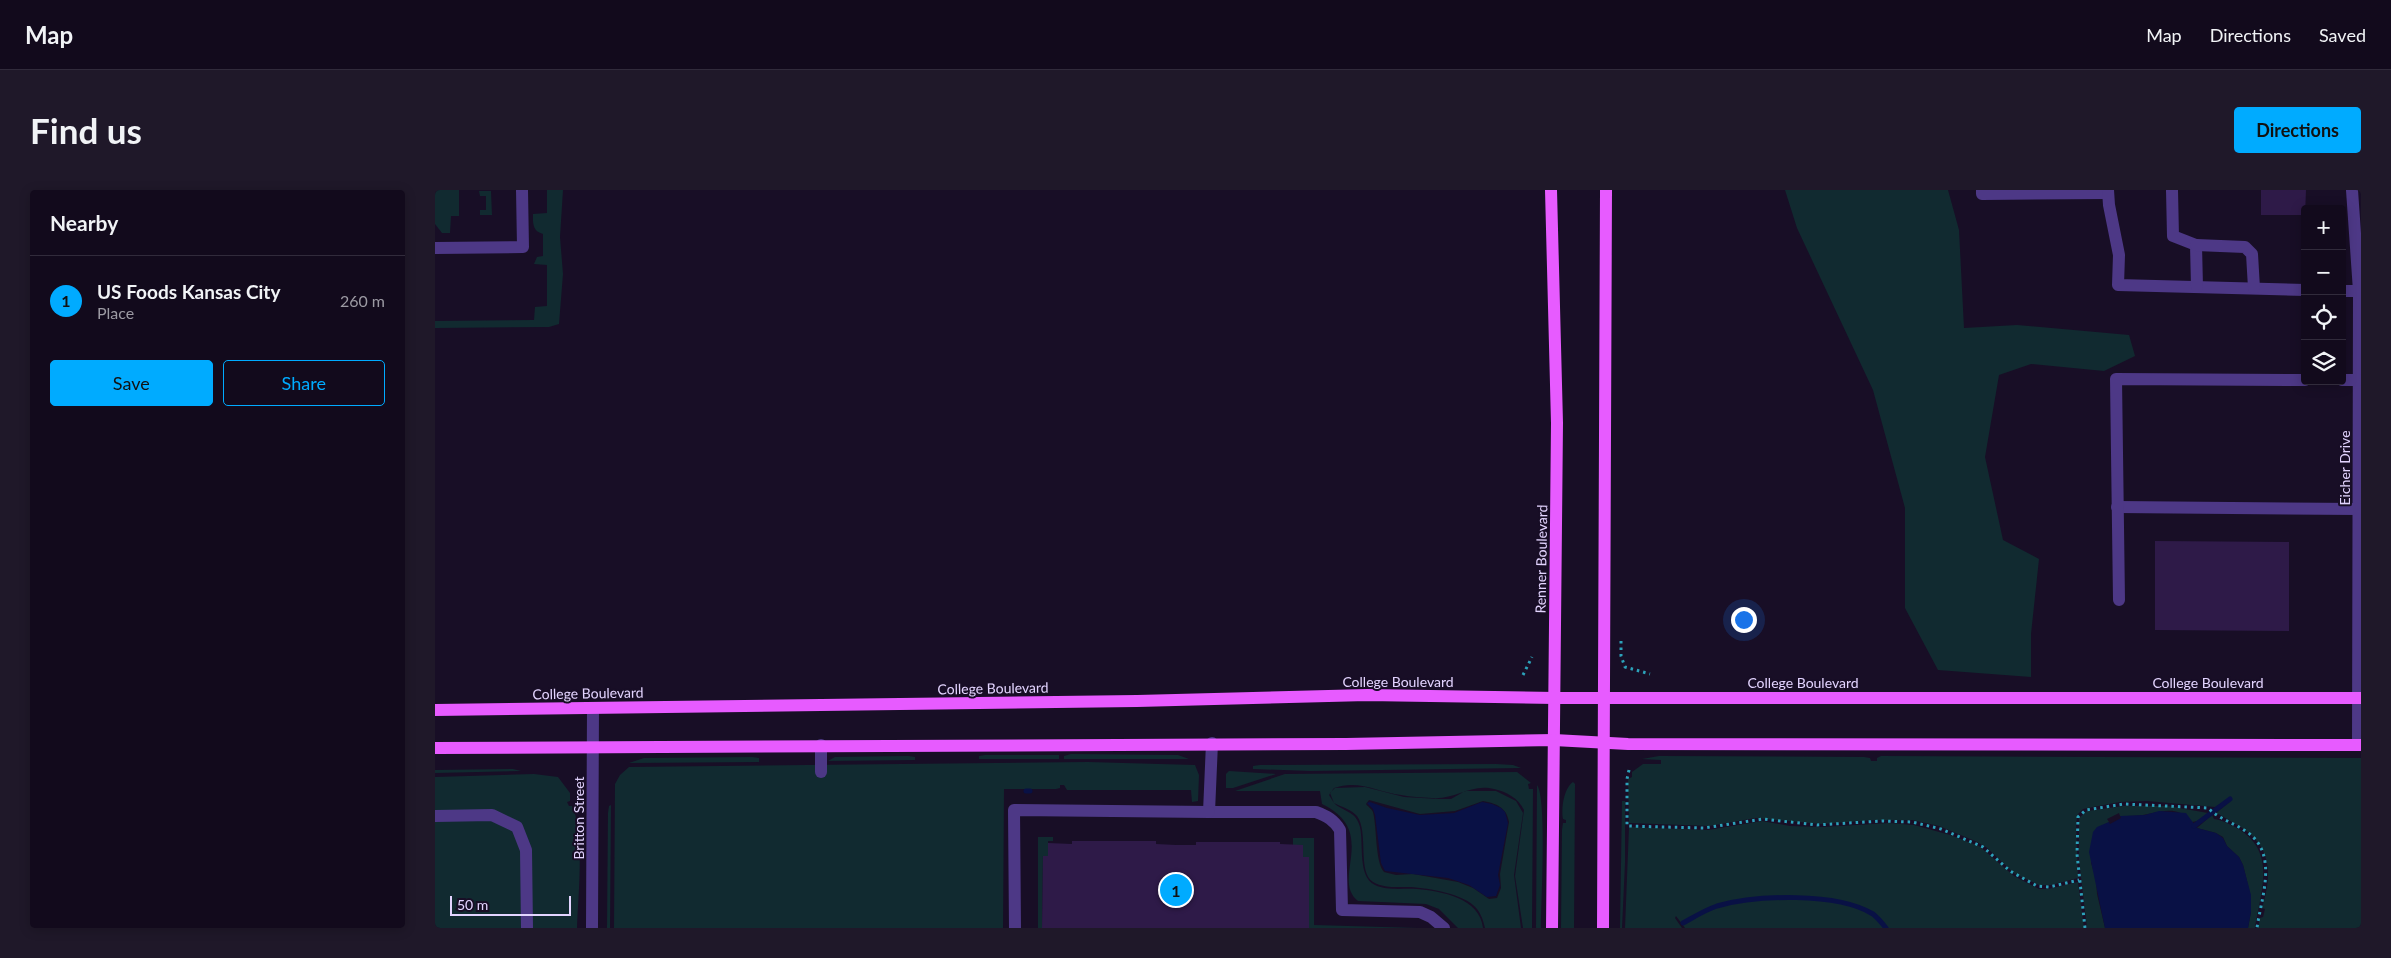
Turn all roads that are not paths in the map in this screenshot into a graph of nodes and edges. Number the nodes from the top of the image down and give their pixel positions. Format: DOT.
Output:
graph roads {
  1 [pos="522,190"];
  2 [pos="1551,190"];
  3 [pos="1606,190"];
  4 [pos="1982,190"];
  5 [pos="2172,190"];
  6 [pos="2352,190"];
  7 [pos="2108,192"];
  8 [pos="2196,246"];
  9 [pos="435,248"];
  10 [pos="2197,287"];
  11 [pos="2253,288"];
  12 [pos="2301,290"];
  13 [pos="2346,291"];
  14 [pos="2360,291"];
  15 [pos="2301,380"];
  16 [pos="2346,380"];
  17 [pos="2359,380"];
  18 [pos="2117,507"];
  19 [pos="2359,509"];
  20 [pos="2360,560"];
  21 [pos="2119,600"];
  22 [pos="1555,698"];
  23 [pos="1603,698"];
  24 [pos="2360,698"];
  25 [pos="593,708"];
  26 [pos="435,710"];
  27 [pos="1554,740"];
  28 [pos="1603,742"];
  29 [pos="1211,743"];
  30 [pos="593,746"];
  31 [pos="821,746"];
  32 [pos="2360,746"];
  33 [pos="435,748"];
  34 [pos="821,772"];
  35 [pos="1209,812"];
  36 [pos="435,816"];
  37 [pos="527,928"];
  38 [pos="592,928"];
  39 [pos="1015,928"];
  40 [pos="1444,928"];
  41 [pos="1552,928"];
  42 [pos="1603,928"];
  1 -- 9 [label="street"];
  2 -- 22 [label="main road, Renner Boulevard"];
  3 -- 23 [label="main road"];
  4 -- 7 [label="street"];
  5 -- 8 [label="street"];
  6 -- 14 [label="street, Eicher Drive"];
  7 -- 10 [label="street"];
  8 -- 10 [label="street"];
  8 -- 11 [label="street"];
  10 -- 11 [label="street"];
  11 -- 12 [label="street"];
  13 -- 14 [label="street"];
  14 -- 17 [label="street, Eicher Drive"];
  15 -- 18 [label="street"];
  16 -- 17 [label="street"];
  17 -- 19 [label="street, Eicher Drive"];
  18 -- 19 [label="street"];
  18 -- 21 [label="street"];
  19 -- 20 [label="street, Eicher Drive"];
  20 -- 24 [label="street, Eicher Drive"];
  22 -- 23 [label="main road, College Boulevard"];
  22 -- 25 [label="main road, College Boulevard"];
  22 -- 27 [label="main road, Renner Boulevard"];
  23 -- 24 [label="main road, College Boulevard"];
  23 -- 28 [label="main road"];
  24 -- 32 [label="street, Eicher Drive"];
  25 -- 26 [label="main road, College Boulevard"];
  25 -- 30 [label="street, Britton Street"];
  27 -- 28 [label="main road"];
  27 -- 29 [label="main road"];
  27 -- 41 [label="main road, Renner Boulevard"];
  28 -- 32 [label="main road"];
  28 -- 42 [label="main road"];
  29 -- 31 [label="main road"];
  29 -- 35 [label="street"];
  30 -- 31 [label="main road"];
  30 -- 33 [label="main road"];
  30 -- 38 [label="street, Britton Street"];
  31 -- 34 [label="street"];
  35 -- 39 [label="street"];
  35 -- 40 [label="street"];
  36 -- 37 [label="street"];
}
